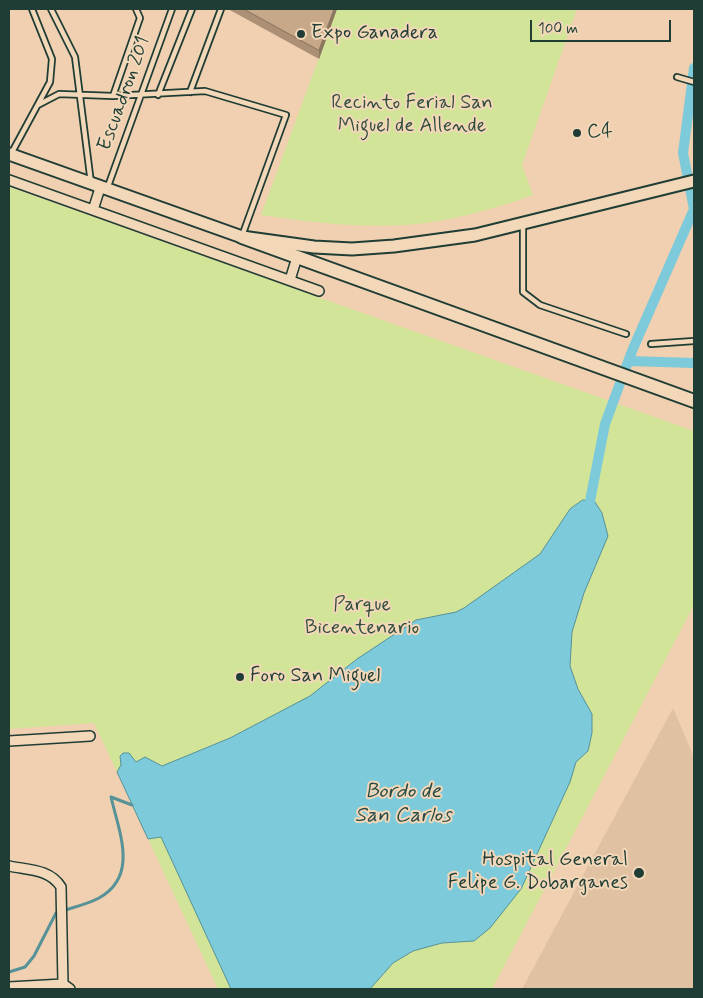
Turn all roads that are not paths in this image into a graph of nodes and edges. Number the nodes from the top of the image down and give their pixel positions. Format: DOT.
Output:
graph roads {
  1 [pos="32,9"];
  2 [pos="51,9"];
  3 [pos="136,9"];
  4 [pos="172,9"];
  5 [pos="192,9"];
  6 [pos="221,9"];
  7 [pos="676,77"];
  8 [pos="694,82"];
  9 [pos="190,92"];
  10 [pos="158,95"];
  11 [pos="81,96"];
  12 [pos="113,96"];
  13 [pos="139,96"];
  14 [pos="38,105"];
  15 [pos="9,155"];
  16 [pos="9,180"];
  17 [pos="689,182"];
  18 [pos="99,187"];
  19 [pos="93,210"];
  20 [pos="523,225"];
  21 [pos="242,237"];
  22 [pos="297,257"];
  23 [pos="290,280"];
  24 [pos="319,290"];
  25 [pos="626,334"];
  26 [pos="694,341"];
  27 [pos="651,344"];
  28 [pos="694,401"];
  29 [pos="90,736"];
  30 [pos="9,741"];
  31 [pos="9,866"];
  32 [pos="9,987"];
  33 [pos="66,987"];
  1 -- 14 [label="lane"];
  2 -- 11 [label="lane"];
  3 -- 12 [label="lane"];
  4 -- 13 [label="lane, Escuadron 201"];
  5 -- 10 [label="lane"];
  6 -- 9 [label="lane"];
  7 -- 8 [label="lane"];
  9 -- 10 [label="lane"];
  9 -- 21 [label="lane"];
  10 -- 13 [label="lane"];
  11 -- 12 [label="lane"];
  11 -- 14 [label="lane"];
  11 -- 18 [label="lane"];
  12 -- 13 [label="lane"];
  13 -- 18 [label="lane, Escuadron 201"];
  14 -- 15 [label="lane"];
  15 -- 18 [label="main road"];
  16 -- 19 [label="street"];
  17 -- 20 [label="main road"];
  18 -- 19 [label="street"];
  18 -- 21 [label="main road"];
  19 -- 23 [label="street"];
  20 -- 21 [label="main road"];
  20 -- 25 [label="lane"];
  21 -- 22 [label="main road"];
  22 -- 23 [label="street"];
  22 -- 28 [label="main road"];
  23 -- 24 [label="street"];
  26 -- 27 [label="lane"];
  29 -- 30 [label="street"];
  31 -- 33 [label="street"];
  32 -- 33 [label="street"];
}
